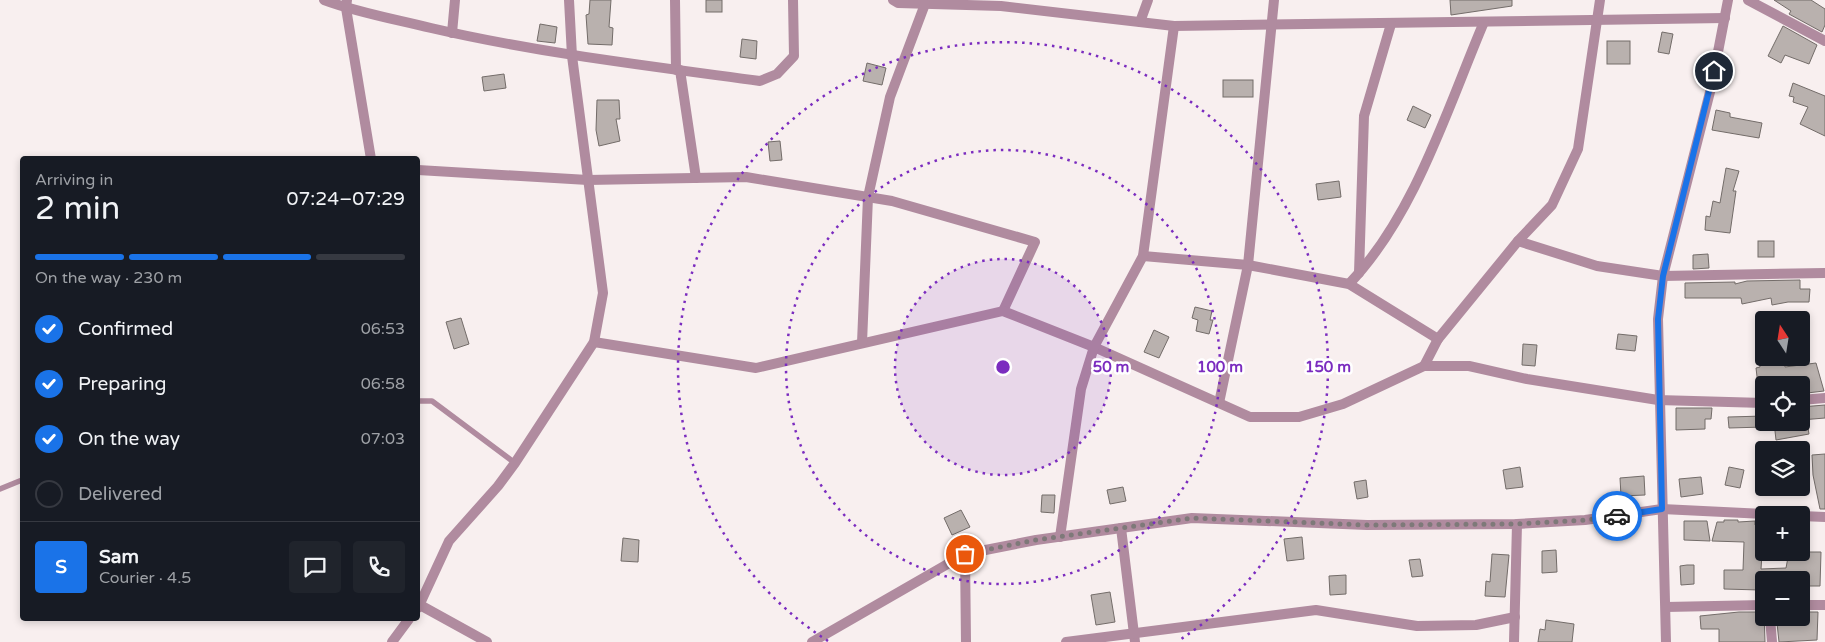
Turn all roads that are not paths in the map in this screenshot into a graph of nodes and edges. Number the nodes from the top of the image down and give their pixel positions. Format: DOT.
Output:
graph roads {
  1 [pos="324,0"];
  2 [pos="455,0"];
  3 [pos="569,0"];
  4 [pos="675,0"];
  5 [pos="793,0"];
  6 [pos="893,0"];
  7 [pos="1148,0"];
  8 [pos="1274,0"];
  9 [pos="1600,0"];
  10 [pos="1728,0"];
  11 [pos="1748,0"];
  12 [pos="1002,3"];
  13 [pos="346,4"];
  14 [pos="924,4"];
  15 [pos="1725,18"];
  16 [pos="1597,19"];
  17 [pos="1140,22"];
  18 [pos="1484,22"];
  19 [pos="1392,24"];
  20 [pos="1272,25"];
  21 [pos="1174,26"];
  22 [pos="452,33"];
  23 [pos="1825,40"];
  24 [pos="572,56"];
  25 [pos="678,70"];
  26 [pos="371,156"];
  27 [pos="420,170"];
  28 [pos="696,178"];
  29 [pos="588,180"];
  30 [pos="868,197"];
  31 [pos="1518,241"];
  32 [pos="1143,256"];
  33 [pos="1248,266"];
  34 [pos="1825,273"];
  35 [pos="1359,274"];
  36 [pos="1663,276"];
  37 [pos="1349,284"];
  38 [pos="1003,311"];
  39 [pos="1438,339"];
  40 [pos="594,342"];
  41 [pos="862,343"];
  42 [pos="1094,347"];
  43 [pos="1424,366"];
  44 [pos="1825,398"];
  45 [pos="1810,399"];
  46 [pos="1658,400"];
  47 [pos="420,401"];
  48 [pos="1219,403"];
  49 [pos="1755,403"];
  50 [pos="514,463"];
  51 [pos="20,481"];
  52 [pos="0,489"];
  53 [pos="1662,509"];
  54 [pos="1755,514"];
  55 [pos="1810,516"];
  56 [pos="1825,517"];
  57 [pos="1517,524"];
  58 [pos="1121,528"];
  59 [pos="1060,537"];
  60 [pos="965,554"];
  61 [pos="420,605"];
  62 [pos="1755,605"];
  63 [pos="1810,605"];
  64 [pos="1825,605"];
  65 [pos="1666,607"];
  66 [pos="420,608"];
  67 [pos="1515,617"];
  68 [pos="408,621"];
  69 [pos="1771,626"];
  70 [pos="1135,638"];
  71 [pos="392,642"];
  72 [pos="487,642"];
  73 [pos="814,642"];
  74 [pos="966,642"];
  75 [pos="1066,642"];
  76 [pos="1514,642"];
  77 [pos="1666,642"];
  78 [pos="1772,642"];
  1 -- 13 [label="street"];
  2 -- 22 [label="street"];
  3 -- 24 [label="street"];
  4 -- 25 [label="street"];
  5 -- 25 [label="street"];
  6 -- 14 [label="street"];
  7 -- 17 [label="street"];
  8 -- 20 [label="street"];
  9 -- 16 [label="street"];
  10 -- 15 [label="street"];
  11 -- 23 [label="street"];
  12 -- 14 [label="street"];
  12 -- 17 [label="street"];
  13 -- 22 [label="street"];
  13 -- 26 [label="street"];
  14 -- 30 [label="street"];
  15 -- 16 [label="street"];
  15 -- 36 [label="street"];
  16 -- 18 [label="street"];
  16 -- 31 [label="street"];
  17 -- 21 [label="street"];
  18 -- 19 [label="street"];
  18 -- 35 [label="street"];
  19 -- 20 [label="street"];
  19 -- 35 [label="street"];
  20 -- 21 [label="street"];
  20 -- 33 [label="street"];
  21 -- 32 [label="street"];
  22 -- 24 [label="street"];
  24 -- 25 [label="street"];
  24 -- 29 [label="street"];
  25 -- 28 [label="street"];
  27 -- 29 [label="street"];
  28 -- 29 [label="street"];
  28 -- 30 [label="street"];
  29 -- 40 [label="street"];
  30 -- 38 [label="street"];
  30 -- 41 [label="street"];
  31 -- 36 [label="street"];
  31 -- 39 [label="street"];
  32 -- 33 [label="street"];
  32 -- 42 [label="street"];
  33 -- 37 [label="street"];
  33 -- 48 [label="street"];
  34 -- 36 [label="street"];
  35 -- 37 [label="street"];
  36 -- 46 [label="street"];
  37 -- 39 [label="street"];
  38 -- 41 [label="street"];
  38 -- 42 [label="street"];
  39 -- 43 [label="street"];
  40 -- 41 [label="street"];
  40 -- 50 [label="street"];
  42 -- 48 [label="street"];
  42 -- 59 [label="street"];
  43 -- 46 [label="street"];
  43 -- 48 [label="street"];
  44 -- 45 [label="street"];
  46 -- 49 [label="street"];
  46 -- 53 [label="street"];
  47 -- 50 [label="lane"];
  50 -- 61 [label="street"];
  51 -- 52 [label="lane"];
  53 -- 54 [label="street"];
  53 -- 57 [label="street"];
  53 -- 65 [label="street"];
  55 -- 56 [label="street"];
  57 -- 58 [label="street"];
  57 -- 67 [label="street"];
  58 -- 59 [label="street"];
  58 -- 70 [label="street"];
  59 -- 60 [label="street"];
  60 -- 73 [label="street"];
  60 -- 74 [label="street"];
  62 -- 65 [label="street"];
  63 -- 64 [label="street"];
  65 -- 77 [label="street"];
  66 -- 72 [label="street"];
  67 -- 70 [label="street"];
  67 -- 76 [label="street"];
  68 -- 71 [label="street"];
  69 -- 78 [label="street"];
  70 -- 75 [label="street"];
}
